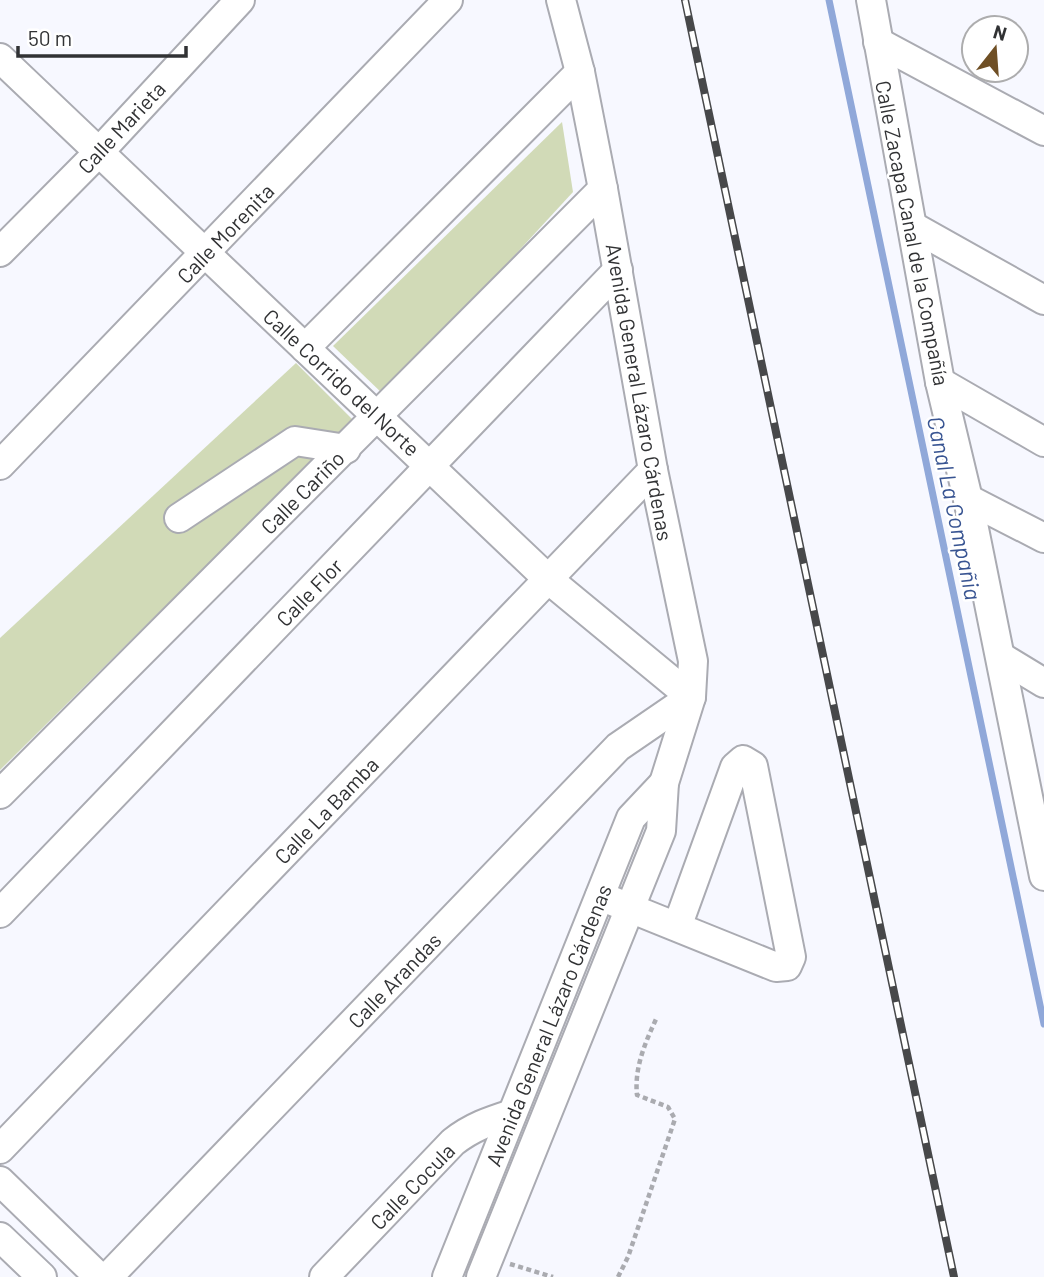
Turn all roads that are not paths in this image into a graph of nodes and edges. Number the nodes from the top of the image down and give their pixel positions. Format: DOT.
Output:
graph roads {
  1 [pos="240,0"];
  2 [pos="448,0"];
  3 [pos="561,0"];
  4 [pos="871,0"];
  5 [pos="878,41"];
  6 [pos="0,58"];
  7 [pos="580,72"];
  8 [pos="1044,131"];
  9 [pos="99,152"];
  10 [pos="603,189"];
  11 [pos="912,226"];
  12 [pos="0,252"];
  13 [pos="206,253"];
  14 [pos="618,270"];
  15 [pos="1044,300"];
  16 [pos="305,348"];
  17 [pos="940,382"];
  18 [pos="377,417"];
  19 [pos="1044,442"];
  20 [pos="346,449"];
  21 [pos="0,465"];
  22 [pos="431,466"];
  23 [pos="653,470"];
  24 [pos="968,499"];
  25 [pos="179,518"];
  26 [pos="1044,538"];
  27 [pos="548,579"];
  28 [pos="1001,657"];
  29 [pos="1044,683"];
  30 [pos="691,697"];
  31 [pos="664,783"];
  32 [pos="0,794"];
  33 [pos="1038,829"];
  34 [pos="1044,876"];
  35 [pos="600,896"];
  36 [pos="630,908"];
  37 [pos="0,913"];
  38 [pos="677,927"];
  39 [pos="512,1114"];
  40 [pos="0,1149"];
  41 [pos="0,1181"];
  42 [pos="0,1237"];
  43 [pos="485,1267"];
  44 [pos="42,1277"];
  45 [pos="99,1277"];
  46 [pos="108,1277"];
  47 [pos="324,1277"];
  48 [pos="447,1277"];
  1 -- 9 [label="street, Calle Marieta"];
  2 -- 13 [label="street, Calle Morenita"];
  3 -- 7 [label="street, Avenida General Lázaro Cárdenas"];
  4 -- 5 [label="street, Calle Zacapa Canal de la Compañía"];
  5 -- 8 [label="street"];
  5 -- 11 [label="street, Calle Zacapa Canal de la Compañía"];
  6 -- 9 [label="street, Calle Corrido del Norte"];
  7 -- 10 [label="street, Avenida General Lázaro Cárdenas"];
  7 -- 16 [label="street"];
  9 -- 12 [label="street, Calle Marieta"];
  9 -- 13 [label="street, Calle Corrido del Norte"];
  10 -- 14 [label="street, Avenida General Lázaro Cárdenas"];
  10 -- 18 [label="street, Calle Cariño"];
  11 -- 15 [label="street"];
  11 -- 17 [label="street, Calle Zacapa Canal de la Compañía"];
  13 -- 16 [label="street, Calle Corrido del Norte"];
  13 -- 21 [label="street, Calle Morenita"];
  14 -- 22 [label="street, Calle Flor"];
  14 -- 23 [label="street, Avenida General Lázaro Cárdenas"];
  16 -- 18 [label="street, Calle Corrido del Norte"];
  17 -- 19 [label="street"];
  17 -- 24 [label="street, Calle Zacapa Canal de la Compañía"];
  18 -- 20 [label="street, Calle Cariño"];
  18 -- 22 [label="street, Calle Corrido del Norte"];
  20 -- 25 [label="street"];
  20 -- 32 [label="street, Calle Cariño"];
  22 -- 27 [label="street, Calle Corrido del Norte"];
  22 -- 37 [label="street, Calle Flor"];
  23 -- 27 [label="street, Calle La Bamba"];
  23 -- 30 [label="street, Avenida General Lázaro Cárdenas"];
  24 -- 26 [label="street"];
  24 -- 28 [label="street, Calle Zacapa Canal de la Compañía"];
  27 -- 30 [label="street, Calle Corrido del Norte"];
  27 -- 40 [label="street, Calle La Bamba"];
  28 -- 29 [label="street"];
  28 -- 33 [label="street, Calle Zacapa Canal de la Compañía"];
  30 -- 31 [label="street, Avenida General Lázaro Cárdenas"];
  30 -- 46 [label="street, Calle Arandas"];
  31 -- 35 [label="street, Avenida General Lázaro Cárdenas"];
  31 -- 36 [label="street, Avenida General Lázaro Cárdenas"];
  33 -- 34 [label="street, Calle Zacapa Canal de la Compañía"];
  35 -- 36 [label="street"];
  35 -- 39 [label="street, Avenida General Lázaro Cárdenas"];
  36 -- 38 [label="street"];
  36 -- 43 [label="street, Avenida General Lázaro Cárdenas"];
  38 -- 38 [label="street"];
  39 -- 47 [label="street, Calle Cocula"];
  39 -- 48 [label="street, Avenida General Lázaro Cárdenas"];
  41 -- 45 [label="street"];
  42 -- 44 [label="street"];
}
